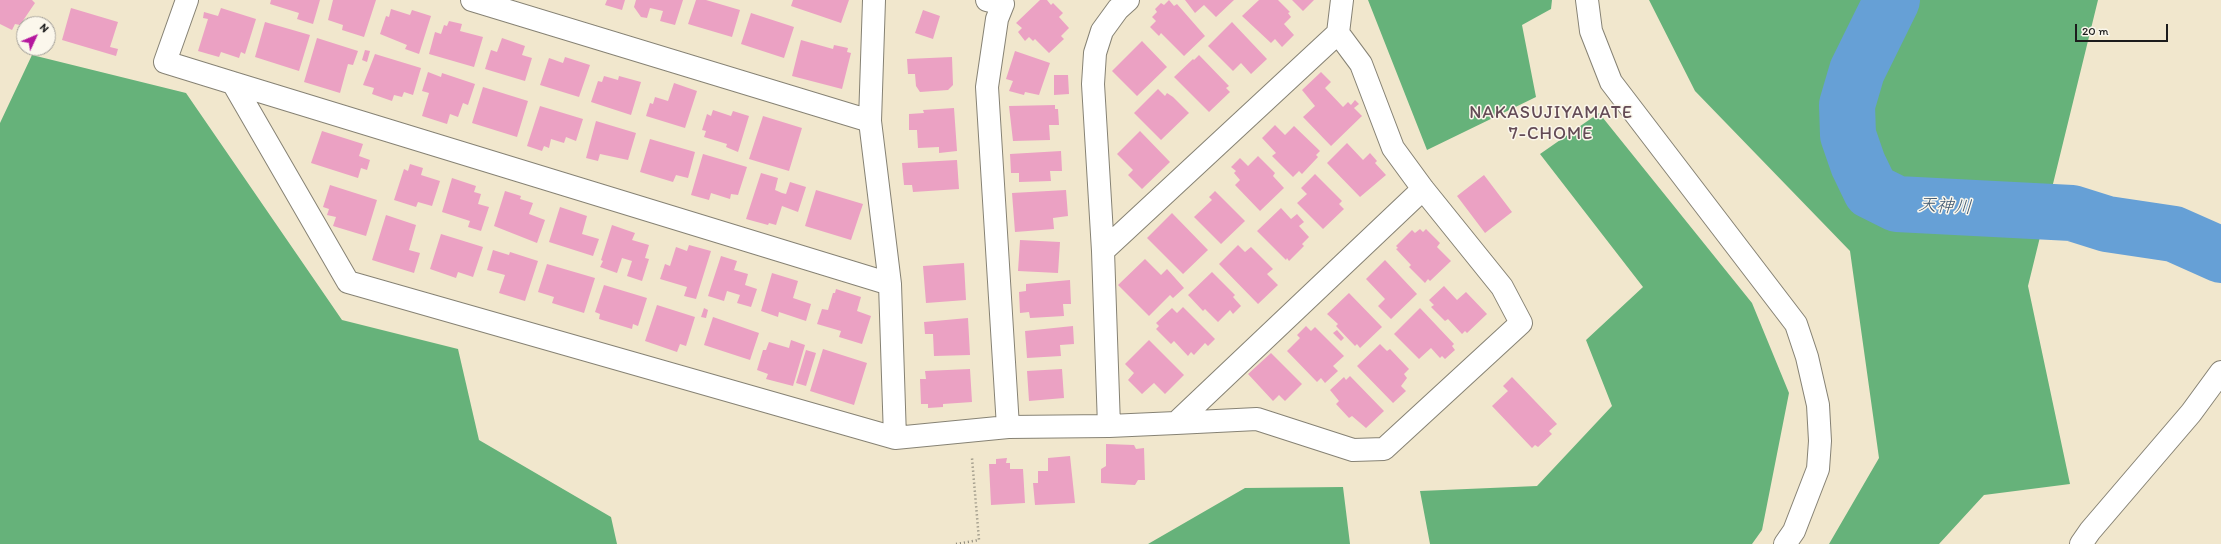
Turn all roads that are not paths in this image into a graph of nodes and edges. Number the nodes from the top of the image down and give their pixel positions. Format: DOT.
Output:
graph roads {
  1 [pos="187,0"];
  2 [pos="472,0"];
  3 [pos="874,0"];
  4 [pos="1128,0"];
  5 [pos="1342,0"];
  6 [pos="1587,0"];
  7 [pos="998,2"];
  8 [pos="1338,33"];
  9 [pos="233,83"];
  10 [pos="870,121"];
  11 [pos="1423,189"];
  12 [pos="1103,251"];
  13 [pos="890,284"];
  14 [pos="2221,372"];
  15 [pos="1176,423"];
  16 [pos="1109,426"];
  17 [pos="1008,427"];
  18 [pos="895,438"];
  19 [pos="1785,544"];
  20 [pos="2081,544"];
  1 -- 9 [label="street"];
  2 -- 10 [label="street"];
  3 -- 10 [label="street"];
  4 -- 12 [label="street"];
  5 -- 8 [label="street"];
  6 -- 19 [label="street"];
  7 -- 17 [label="street"];
  8 -- 11 [label="street"];
  8 -- 12 [label="street"];
  9 -- 13 [label="street"];
  9 -- 18 [label="street"];
  10 -- 13 [label="street"];
  11 -- 15 [label="street"];
  11 -- 15 [label="street"];
  12 -- 16 [label="street"];
  13 -- 18 [label="street"];
  14 -- 20 [label="street"];
  15 -- 16 [label="street"];
  16 -- 17 [label="street"];
  17 -- 18 [label="street"];
}
